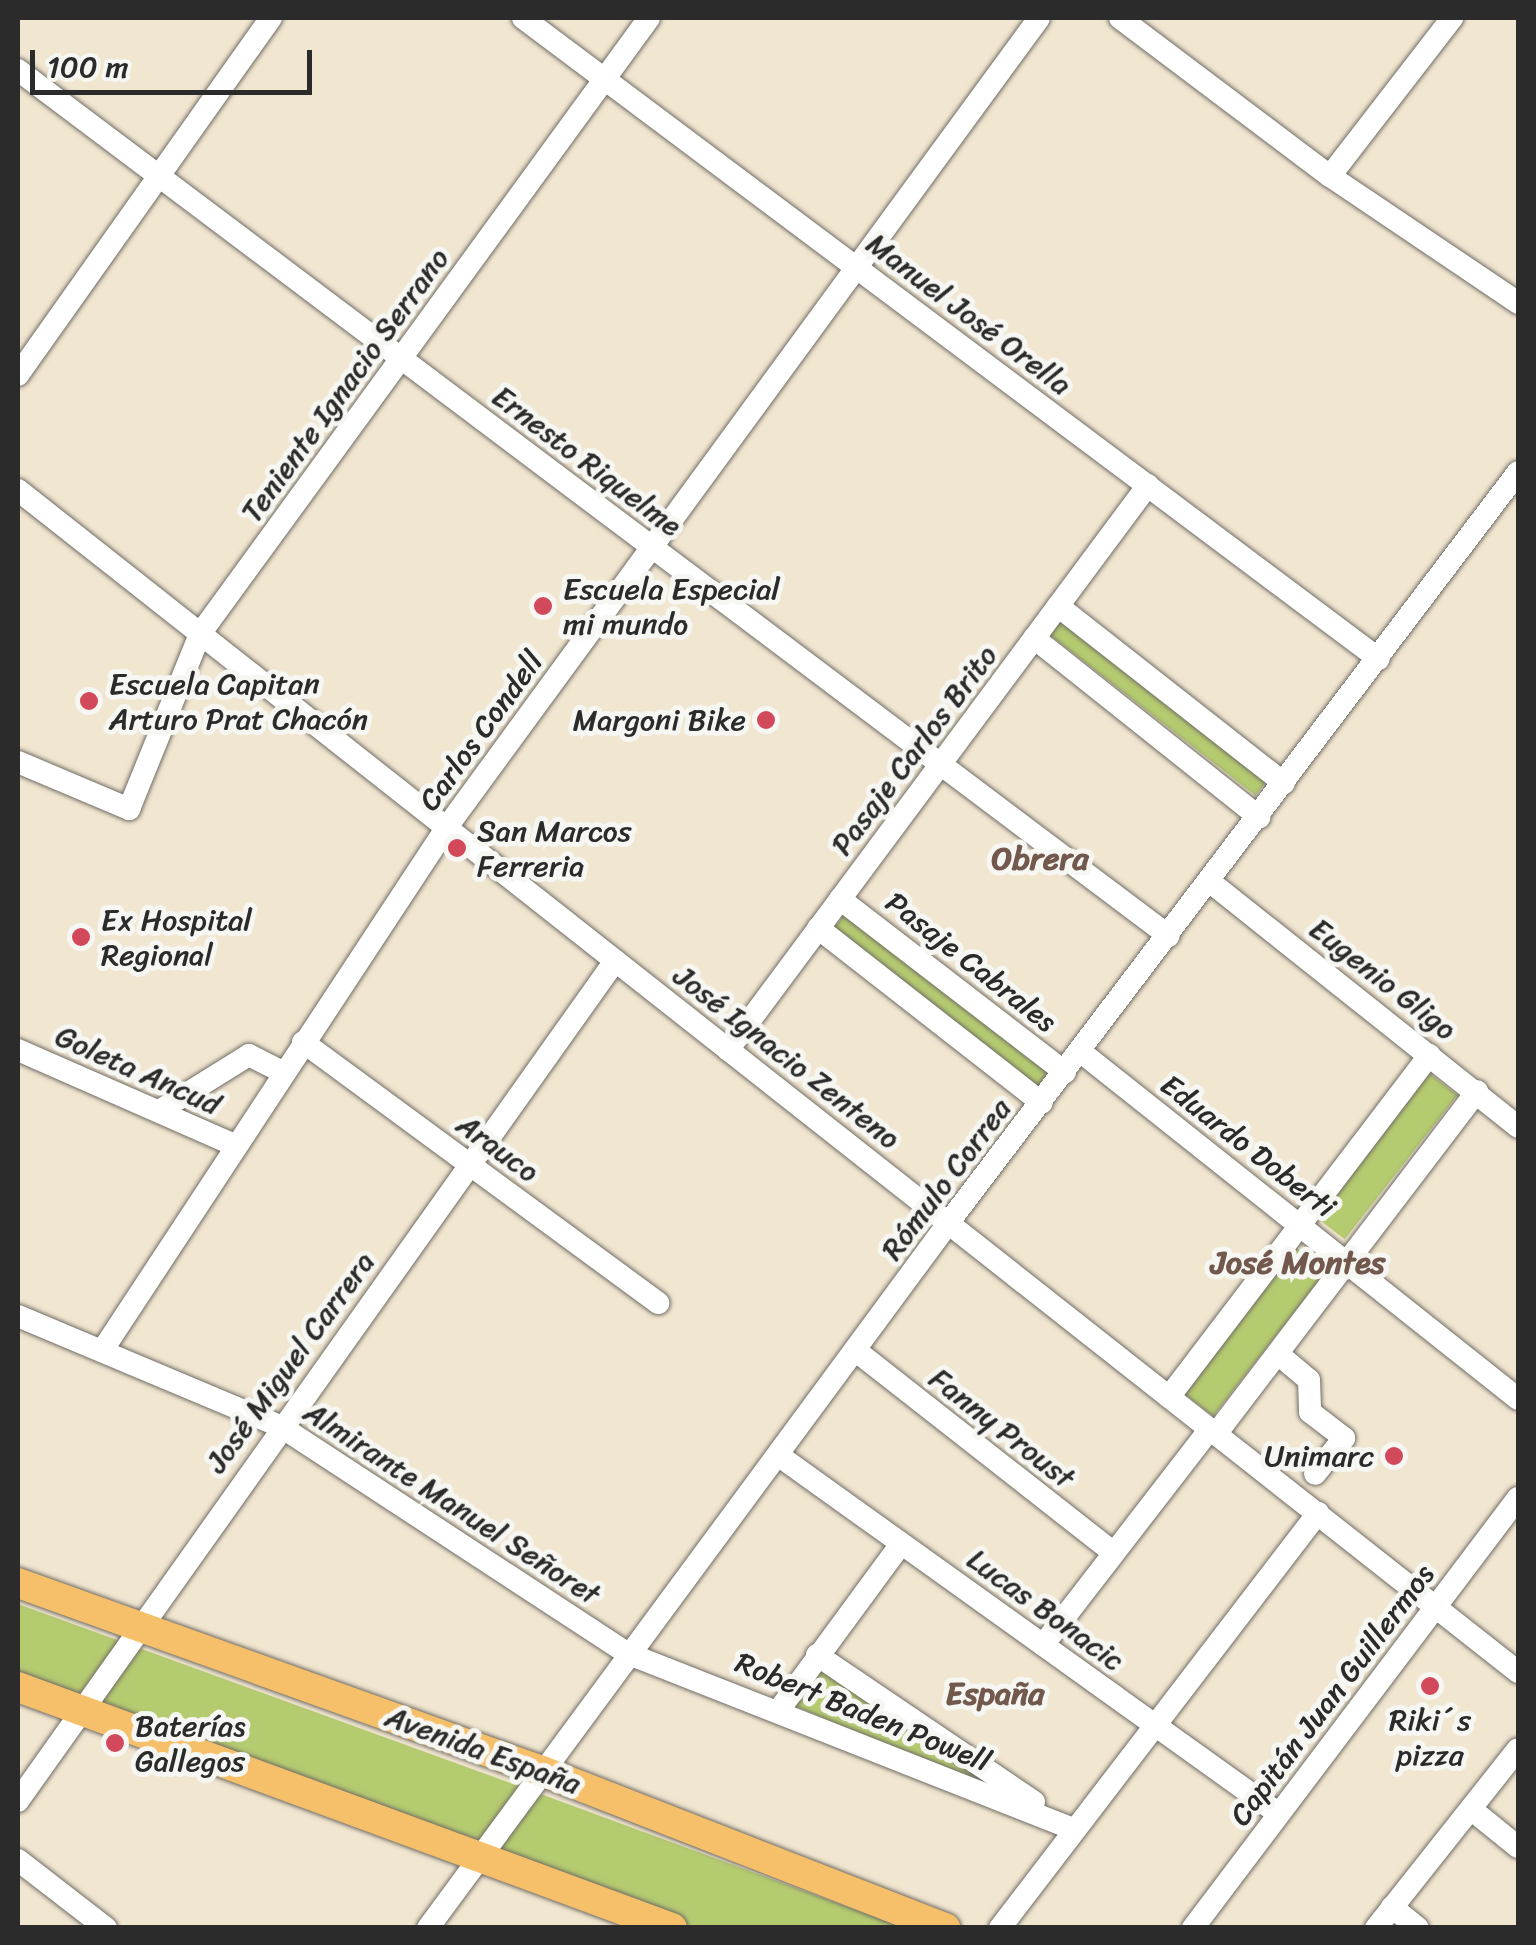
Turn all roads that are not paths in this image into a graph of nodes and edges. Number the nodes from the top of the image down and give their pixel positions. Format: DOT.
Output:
graph roads {
  1 [pos="271,18"];
  2 [pos="523,18"];
  3 [pos="649,18"];
  4 [pos="1039,18"];
  5 [pos="1120,18"];
  6 [pos="1452,18"];
  7 [pos="18,70"];
  8 [pos="603,77"];
  9 [pos="155,174"];
  10 [pos="1330,176"];
  11 [pos="856,266"];
  12 [pos="1518,303"];
  13 [pos="403,360"];
  14 [pos="18,375"];
  15 [pos="1518,472"];
  16 [pos="1148,486"];
  17 [pos="18,490"];
  18 [pos="652,548"];
  19 [pos="1058,606"];
  20 [pos="200,634"];
  21 [pos="1034,638"];
  22 [pos="1379,658"];
  23 [pos="18,762"];
  24 [pos="940,764"];
  25 [pos="1284,783"];
  26 [pos="1259,817"];
  27 [pos="447,827"];
  28 [pos="1210,881"];
  29 [pos="840,898"];
  30 [pos="818,928"];
  31 [pos="1169,936"];
  32 [pos="615,961"];
  33 [pos="303,1042"];
  34 [pos="18,1050"];
  35 [pos="728,1050"];
  36 [pos="1081,1052"];
  37 [pos="1430,1054"];
  38 [pos="283,1072"];
  39 [pos="1066,1072"];
  40 [pos="1477,1092"];
  41 [pos="1042,1103"];
  42 [pos="159,1111"];
  43 [pos="1518,1127"];
  44 [pos="234,1145"];
  45 [pos="470,1164"];
  46 [pos="949,1222"];
  47 [pos="1300,1226"];
  48 [pos="1348,1264"];
  49 [pos="658,1302"];
  50 [pos="18,1316"];
  51 [pos="855,1350"];
  52 [pos="102,1351"];
  53 [pos="1278,1354"];
  54 [pos="1169,1397"];
  55 [pos="1518,1398"];
  56 [pos="280,1426"];
  57 [pos="1212,1432"];
  58 [pos="778,1456"];
  59 [pos="1315,1474"];
  60 [pos="1518,1498"];
  61 [pos="1318,1513"];
  62 [pos="1511,1524"];
  63 [pos="901,1544"];
  64 [pos="1113,1552"];
  65 [pos="18,1583"];
  66 [pos="1436,1607"];
  67 [pos="140,1626"];
  68 [pos="1043,1645"];
  69 [pos="629,1654"];
  70 [pos="817,1655"];
  71 [pos="1518,1672"];
  72 [pos="18,1687"];
  73 [pos="779,1710"];
  74 [pos="83,1711"];
  75 [pos="1155,1725"];
  76 [pos="1518,1749"];
  77 [pos="542,1771"];
  78 [pos="18,1801"];
  79 [pos="1471,1809"];
  80 [pos="1279,1814"];
  81 [pos="1074,1829"];
  82 [pos="1518,1847"];
  83 [pos="483,1856"];
  84 [pos="18,1860"];
  85 [pos="1392,1907"];
  86 [pos="106,1928"];
  87 [pos="428,1928"];
  88 [pos="672,1928"];
  89 [pos="945,1928"];
  90 [pos="1000,1928"];
  91 [pos="1193,1928"];
  92 [pos="1376,1928"];
  93 [pos="1418,1928"];
  1 -- 9 [label="street"];
  2 -- 8 [label="street, Manuel José Orella"];
  3 -- 8 [label="street, Teniente Ignacio Serrano"];
  4 -- 11 [label="street, Carlos Condell"];
  5 -- 10 [label="street"];
  6 -- 10 [label="street"];
  7 -- 9 [label="street, Ernesto Riquelme"];
  8 -- 11 [label="street, Manuel José Orella"];
  8 -- 13 [label="street, Teniente Ignacio Serrano"];
  9 -- 13 [label="street, Ernesto Riquelme"];
  9 -- 14 [label="street"];
  10 -- 12 [label="street"];
  11 -- 16 [label="street, Manuel José Orella"];
  11 -- 18 [label="street, Carlos Condell"];
  13 -- 18 [label="street, Ernesto Riquelme"];
  13 -- 20 [label="street, Teniente Ignacio Serrano"];
  15 -- 22 [label="street, Rómulo Correa"];
  16 -- 19 [label="street, Pasaje Carlos Brito"];
  16 -- 22 [label="street, Manuel José Orella"];
  17 -- 20 [label="street, José Ignacio Zenteno"];
  18 -- 24 [label="street, Ernesto Riquelme"];
  18 -- 27 [label="street, Carlos Condell"];
  19 -- 21 [label="street, Pasaje Carlos Brito"];
  19 -- 25 [label="street"];
  20 -- 23 [label="street, Teniente Ignacio Serrano"];
  20 -- 27 [label="street, José Ignacio Zenteno"];
  21 -- 24 [label="street, Pasaje Carlos Brito"];
  21 -- 26 [label="street"];
  22 -- 25 [label="street, Rómulo Correa"];
  24 -- 29 [label="street, Pasaje Carlos Brito"];
  24 -- 31 [label="street, Ernesto Riquelme"];
  25 -- 26 [label="street, Rómulo Correa"];
  26 -- 28 [label="street, Rómulo Correa"];
  27 -- 32 [label="street, José Ignacio Zenteno"];
  27 -- 33 [label="street, Carlos Condell"];
  28 -- 31 [label="street, Rómulo Correa"];
  28 -- 37 [label="street, Eugenio Gligo"];
  29 -- 30 [label="street, Pasaje Carlos Brito"];
  29 -- 39 [label="street, Pasaje Cabrales"];
  30 -- 35 [label="street, Pasaje Carlos Brito"];
  30 -- 41 [label="street"];
  31 -- 36 [label="street, Rómulo Correa"];
  32 -- 35 [label="street, José Ignacio Zenteno"];
  32 -- 45 [label="street, José Miguel Carrera"];
  33 -- 38 [label="street, Carlos Condell"];
  33 -- 45 [label="street, Arauco"];
  34 -- 42 [label="street, Goleta Ancud"];
  35 -- 46 [label="street, José Ignacio Zenteno"];
  36 -- 39 [label="street, Rómulo Correa"];
  36 -- 47 [label="street, Eduardo Doberti"];
  37 -- 40 [label="street, Eugenio Gligo"];
  37 -- 47 [label="street"];
  38 -- 42 [label="street"];
  38 -- 44 [label="street, Carlos Condell"];
  39 -- 41 [label="street, Rómulo Correa"];
  40 -- 43 [label="street, Eugenio Gligo"];
  40 -- 48 [label="street"];
  41 -- 46 [label="street, Rómulo Correa"];
  42 -- 44 [label="street, Goleta Ancud"];
  44 -- 52 [label="street, Carlos Condell"];
  45 -- 49 [label="street, Arauco"];
  45 -- 56 [label="street, José Miguel Carrera"];
  46 -- 51 [label="street, Rómulo Correa"];
  46 -- 54 [label="street, José Ignacio Zenteno"];
  47 -- 48 [label="street, Eduardo Doberti"];
  47 -- 54 [label="street"];
  48 -- 53 [label="street"];
  48 -- 55 [label="street, Eduardo Doberti"];
  50 -- 52 [label="street, Almirante Manuel Señoret"];
  51 -- 58 [label="street, Rómulo Correa"];
  51 -- 64 [label="street, Fanny Proust"];
  52 -- 56 [label="street, Almirante Manuel Señoret"];
  53 -- 57 [label="street"];
  53 -- 59 [label="street"];
  54 -- 57 [label="street, José Ignacio Zenteno"];
  56 -- 67 [label="street, José Miguel Carrera"];
  56 -- 69 [label="street, Almirante Manuel Señoret"];
  57 -- 61 [label="street, José Ignacio Zenteno"];
  57 -- 64 [label="street"];
  58 -- 63 [label="street, Lucas Bonacic"];
  58 -- 69 [label="street, Rómulo Correa"];
  60 -- 62 [label="street, Capitán Juan Guillermos"];
  61 -- 66 [label="street, José Ignacio Zenteno"];
  61 -- 75 [label="street"];
  62 -- 66 [label="street, Capitán Juan Guillermos"];
  63 -- 68 [label="street, Lucas Bonacic"];
  63 -- 70 [label="street"];
  64 -- 68 [label="street"];
  65 -- 67 [label="main road, Avenida España"];
  66 -- 71 [label="street, José Ignacio Zenteno"];
  66 -- 80 [label="street, Capitán Juan Guillermos"];
  67 -- 74 [label="street, José Miguel Carrera"];
  67 -- 77 [label="main road, Avenida España"];
  68 -- 75 [label="street, Lucas Bonacic"];
  69 -- 73 [label="street, Robert Baden Powell"];
  69 -- 77 [label="street, Rómulo Correa"];
  70 -- 73 [label="street"];
  70 -- 81 [label="street"];
  72 -- 74 [label="main road"];
  73 -- 81 [label="street, Robert Baden Powell"];
  74 -- 78 [label="street, José Miguel Carrera"];
  74 -- 83 [label="main road"];
  75 -- 80 [label="street, Lucas Bonacic"];
  75 -- 81 [label="street"];
  76 -- 79 [label="street"];
  77 -- 83 [label="street, Rómulo Correa"];
  77 -- 89 [label="main road, Avenida España"];
  79 -- 82 [label="street"];
  79 -- 85 [label="street"];
  80 -- 91 [label="street, Capitán Juan Guillermos"];
  81 -- 90 [label="street"];
  83 -- 87 [label="street, Rómulo Correa"];
  83 -- 88 [label="main road"];
  84 -- 86 [label="street"];
  85 -- 92 [label="street"];
  85 -- 93 [label="street"];
}
